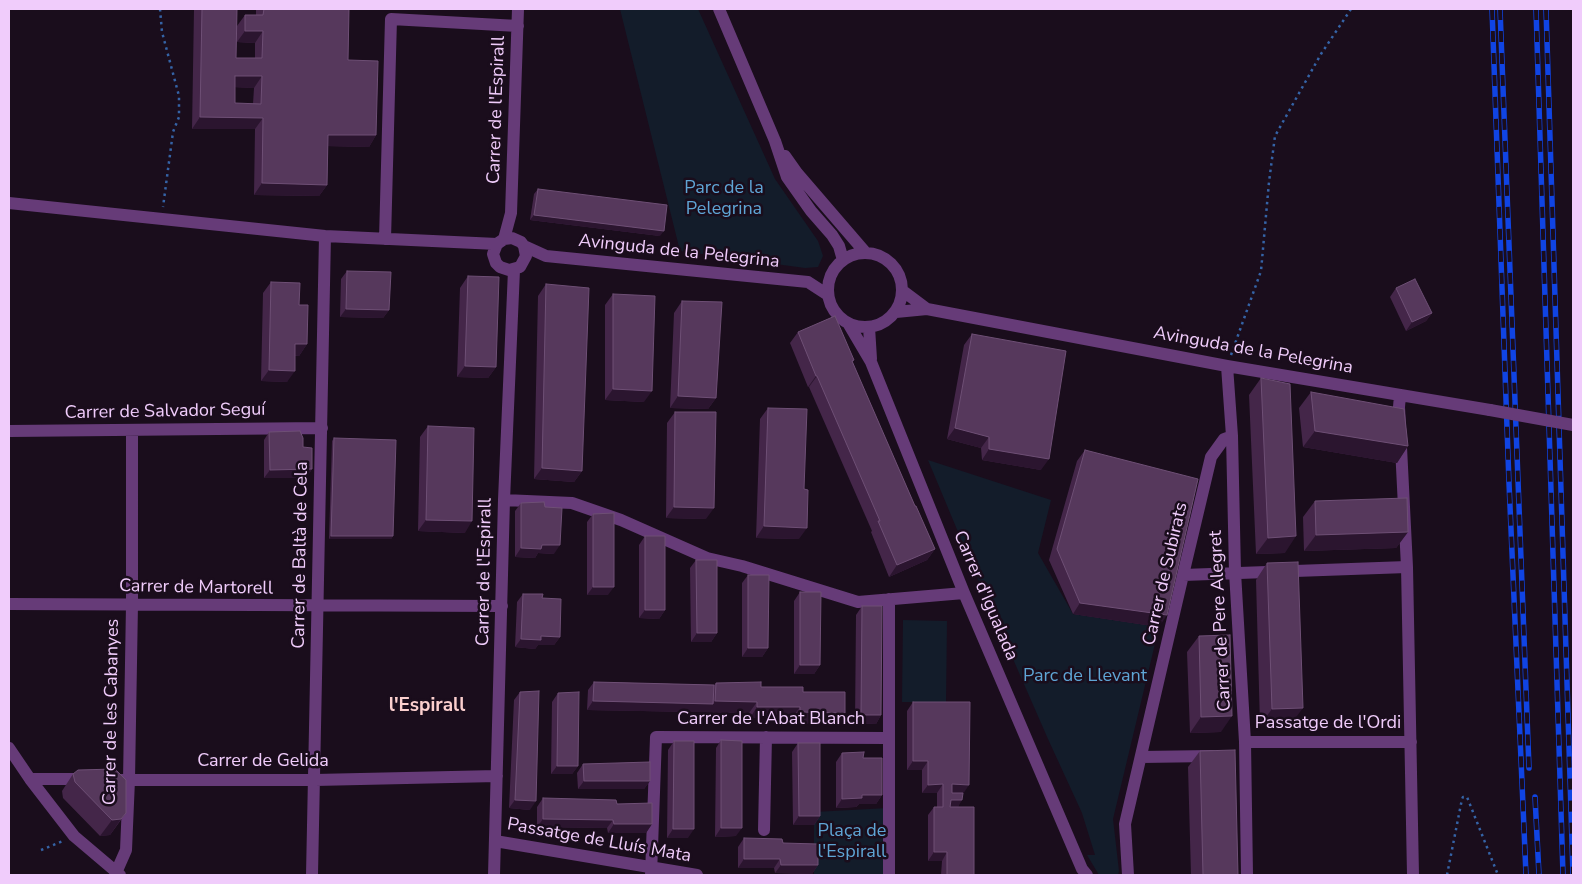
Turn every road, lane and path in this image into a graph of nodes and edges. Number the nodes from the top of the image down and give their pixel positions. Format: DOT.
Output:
graph roads {
  1 [pos="160,9"];
  2 [pos="518,9"];
  3 [pos="719,9"];
  4 [pos="1351,9"];
  5 [pos="518,26"];
  6 [pos="775,141"];
  7 [pos="9,203"];
  8 [pos="511,213"];
  9 [pos="161,219"];
  10 [pos="325,236"];
  11 [pos="385,239"];
  12 [pos="500,242"];
  13 [pos="521,243"];
  14 [pos="462,244"];
  15 [pos="865,252"];
  16 [pos="546,256"];
  17 [pos="494,259"];
  18 [pos="843,260"];
  19 [pos="525,261"];
  20 [pos="514,270"];
  21 [pos="832,273"];
  22 [pos="808,282"];
  23 [pos="903,290"];
  24 [pos="828,295"];
  25 [pos="927,309"];
  26 [pos="896,312"];
  27 [pos="848,323"];
  28 [pos="869,327"];
  29 [pos="871,362"];
  30 [pos="1227,366"];
  31 [pos="1400,395"];
  32 [pos="1573,425"];
  33 [pos="322,428"];
  34 [pos="132,430"];
  35 [pos="9,431"];
  36 [pos="1232,436"];
  37 [pos="504,500"];
  38 [pos="1407,567"];
  39 [pos="1235,572"];
  40 [pos="1183,575"];
  41 [pos="964,593"];
  42 [pos="889,599"];
  43 [pos="9,604"];
  44 [pos="132,604"];
  45 [pos="317,606"];
  46 [pos="502,606"];
  47 [pos="766,737"];
  48 [pos="887,738"];
  49 [pos="1245,742"];
  50 [pos="1410,742"];
  51 [pos="9,748"];
  52 [pos="1235,756"];
  53 [pos="1141,757"];
  54 [pos="497,776"];
  55 [pos="30,779"];
  56 [pos="129,780"];
  57 [pos="315,780"];
  58 [pos="764,830"];
  59 [pos="74,836"];
  60 [pos="495,841"];
  61 [pos="41,850"];
  62 [pos="651,872"];
  63 [pos="1084,873"];
  64 [pos="117,874"];
  65 [pos="312,875"];
  66 [pos="494,875"];
  67 [pos="697,875"];
  68 [pos="888,875"];
  69 [pos="1128,875"];
  70 [pos="1247,875"];
  71 [pos="1413,875"];
  72 [pos="1447,875"];
  73 [pos="1498,875"];
  1 -- 9 [label="path"];
  2 -- 5 [label="street, Carrer de l'Espirall"];
  3 -- 6 [label="street"];
  4 -- 30 [label="path"];
  5 -- 8 [label="street, Carrer de l'Espirall"];
  5 -- 11 [label="street"];
  6 -- 15 [label="street"];
  6 -- 18 [label="street"];
  7 -- 9 [label="street, Avinguda de la Pelegrina"];
  8 -- 12 [label="street, Carrer de l'Espirall"];
  8 -- 13 [label="street, Carrer de l'Espirall"];
  9 -- 10 [label="street, Avinguda de la Pelegrina"];
  10 -- 11 [label="street, Avinguda de la Pelegrina"];
  10 -- 33 [label="street, Carrer de Baltà de Cela"];
  11 -- 14 [label="street, Avinguda de la Pelegrina"];
  12 -- 13 [label="street, Avinguda de la Pelegrina"];
  12 -- 14 [label="street, Avinguda de la Pelegrina"];
  12 -- 17 [label="street"];
  13 -- 16 [label="street, Avinguda de la Pelegrina"];
  13 -- 19 [label="street"];
  14 -- 17 [label="street"];
  15 -- 18 [label="street, Avinguda de la Pelegrina"];
  15 -- 23 [label="street"];
  16 -- 19 [label="street, Avinguda de la Pelegrina"];
  16 -- 22 [label="street, Avinguda de la Pelegrina"];
  17 -- 20 [label="street"];
  18 -- 21 [label="street, Avinguda de la Pelegrina"];
  19 -- 20 [label="street, Avinguda de la Pelegrina"];
  20 -- 37 [label="street, Carrer de l'Espirall"];
  21 -- 22 [label="street, Avinguda de la Pelegrina"];
  21 -- 24 [label="street, Avinguda de la Pelegrina"];
  22 -- 24 [label="street, Avinguda de la Pelegrina"];
  23 -- 25 [label="street, Avinguda de la Pelegrina"];
  23 -- 26 [label="street"];
  24 -- 27 [label="street, Avinguda de la Pelegrina"];
  25 -- 26 [label="street, Avinguda de la Pelegrina"];
  25 -- 30 [label="street, Avinguda de la Pelegrina"];
  26 -- 28 [label="street, Avinguda de la Pelegrina"];
  27 -- 28 [label="street"];
  27 -- 29 [label="street, Carrer d'Igualada"];
  28 -- 29 [label="street, Carrer d'Igualada"];
  29 -- 41 [label="street, Carrer d'Igualada"];
  30 -- 31 [label="street, Avinguda de la Pelegrina"];
  30 -- 36 [label="street, Carrer de Pere Alegret"];
  31 -- 32 [label="street, Avinguda de la Pelegrina, bridge"];
  31 -- 38 [label="street"];
  33 -- 34 [label="street, Carrer de Salvador Seguí"];
  33 -- 45 [label="street, Carrer de Baltà de Cela"];
  34 -- 35 [label="street, Carrer de Salvador Seguí"];
  34 -- 44 [label="street, Carrer de les Cabanyes"];
  36 -- 39 [label="street, Carrer de Pere Alegret"];
  36 -- 40 [label="street, Carrer de Subirats"];
  37 -- 42 [label="street"];
  37 -- 46 [label="street, Carrer de l'Espirall"];
  38 -- 39 [label="street"];
  38 -- 50 [label="street"];
  39 -- 40 [label="street"];
  39 -- 49 [label="street, Carrer de Pere Alegret"];
  40 -- 53 [label="street, Carrer de Subirats"];
  41 -- 42 [label="street"];
  41 -- 63 [label="street, Carrer d'Igualada"];
  42 -- 48 [label="street"];
  43 -- 44 [label="street, Carrer de Martorell"];
  44 -- 45 [label="street, Carrer de Martorell"];
  44 -- 56 [label="street, Carrer de les Cabanyes"];
  45 -- 46 [label="street, Carrer de Martorell"];
  45 -- 57 [label="street, Carrer de Baltà de Cela"];
  46 -- 54 [label="street, Carrer de l'Espirall"];
  47 -- 48 [label="street, Carrer de l'Abat Blanch"];
  47 -- 58 [label="street"];
  47 -- 62 [label="street, Carrer de l'Abat Blanch"];
  48 -- 68 [label="street"];
  49 -- 50 [label="street, Passatge de l'Ordi"];
  49 -- 52 [label="street, Carrer de Pere Alegret"];
  50 -- 71 [label="street"];
  51 -- 55 [label="street"];
  52 -- 53 [label="street"];
  52 -- 70 [label="street, Carrer de Pere Alegret"];
  53 -- 69 [label="street, Carrer de Subirats"];
  54 -- 57 [label="street, Carrer de Gelida"];
  54 -- 60 [label="street, Carrer de l'Espirall"];
  55 -- 56 [label="street, Carrer de Gelida"];
  55 -- 59 [label="street"];
  56 -- 57 [label="street, Carrer de Gelida"];
  56 -- 64 [label="street, Carrer de les Cabanyes"];
  57 -- 65 [label="street, Carrer de Baltà de Cela"];
  59 -- 61 [label="path"];
  59 -- 64 [label="street"];
  60 -- 62 [label="street, Passatge de Lluís Mata"];
  60 -- 66 [label="street, Carrer de l'Espirall"];
  62 -- 67 [label="street, Passatge de Lluís Mata"];
  72 -- 73 [label="path"];
}
